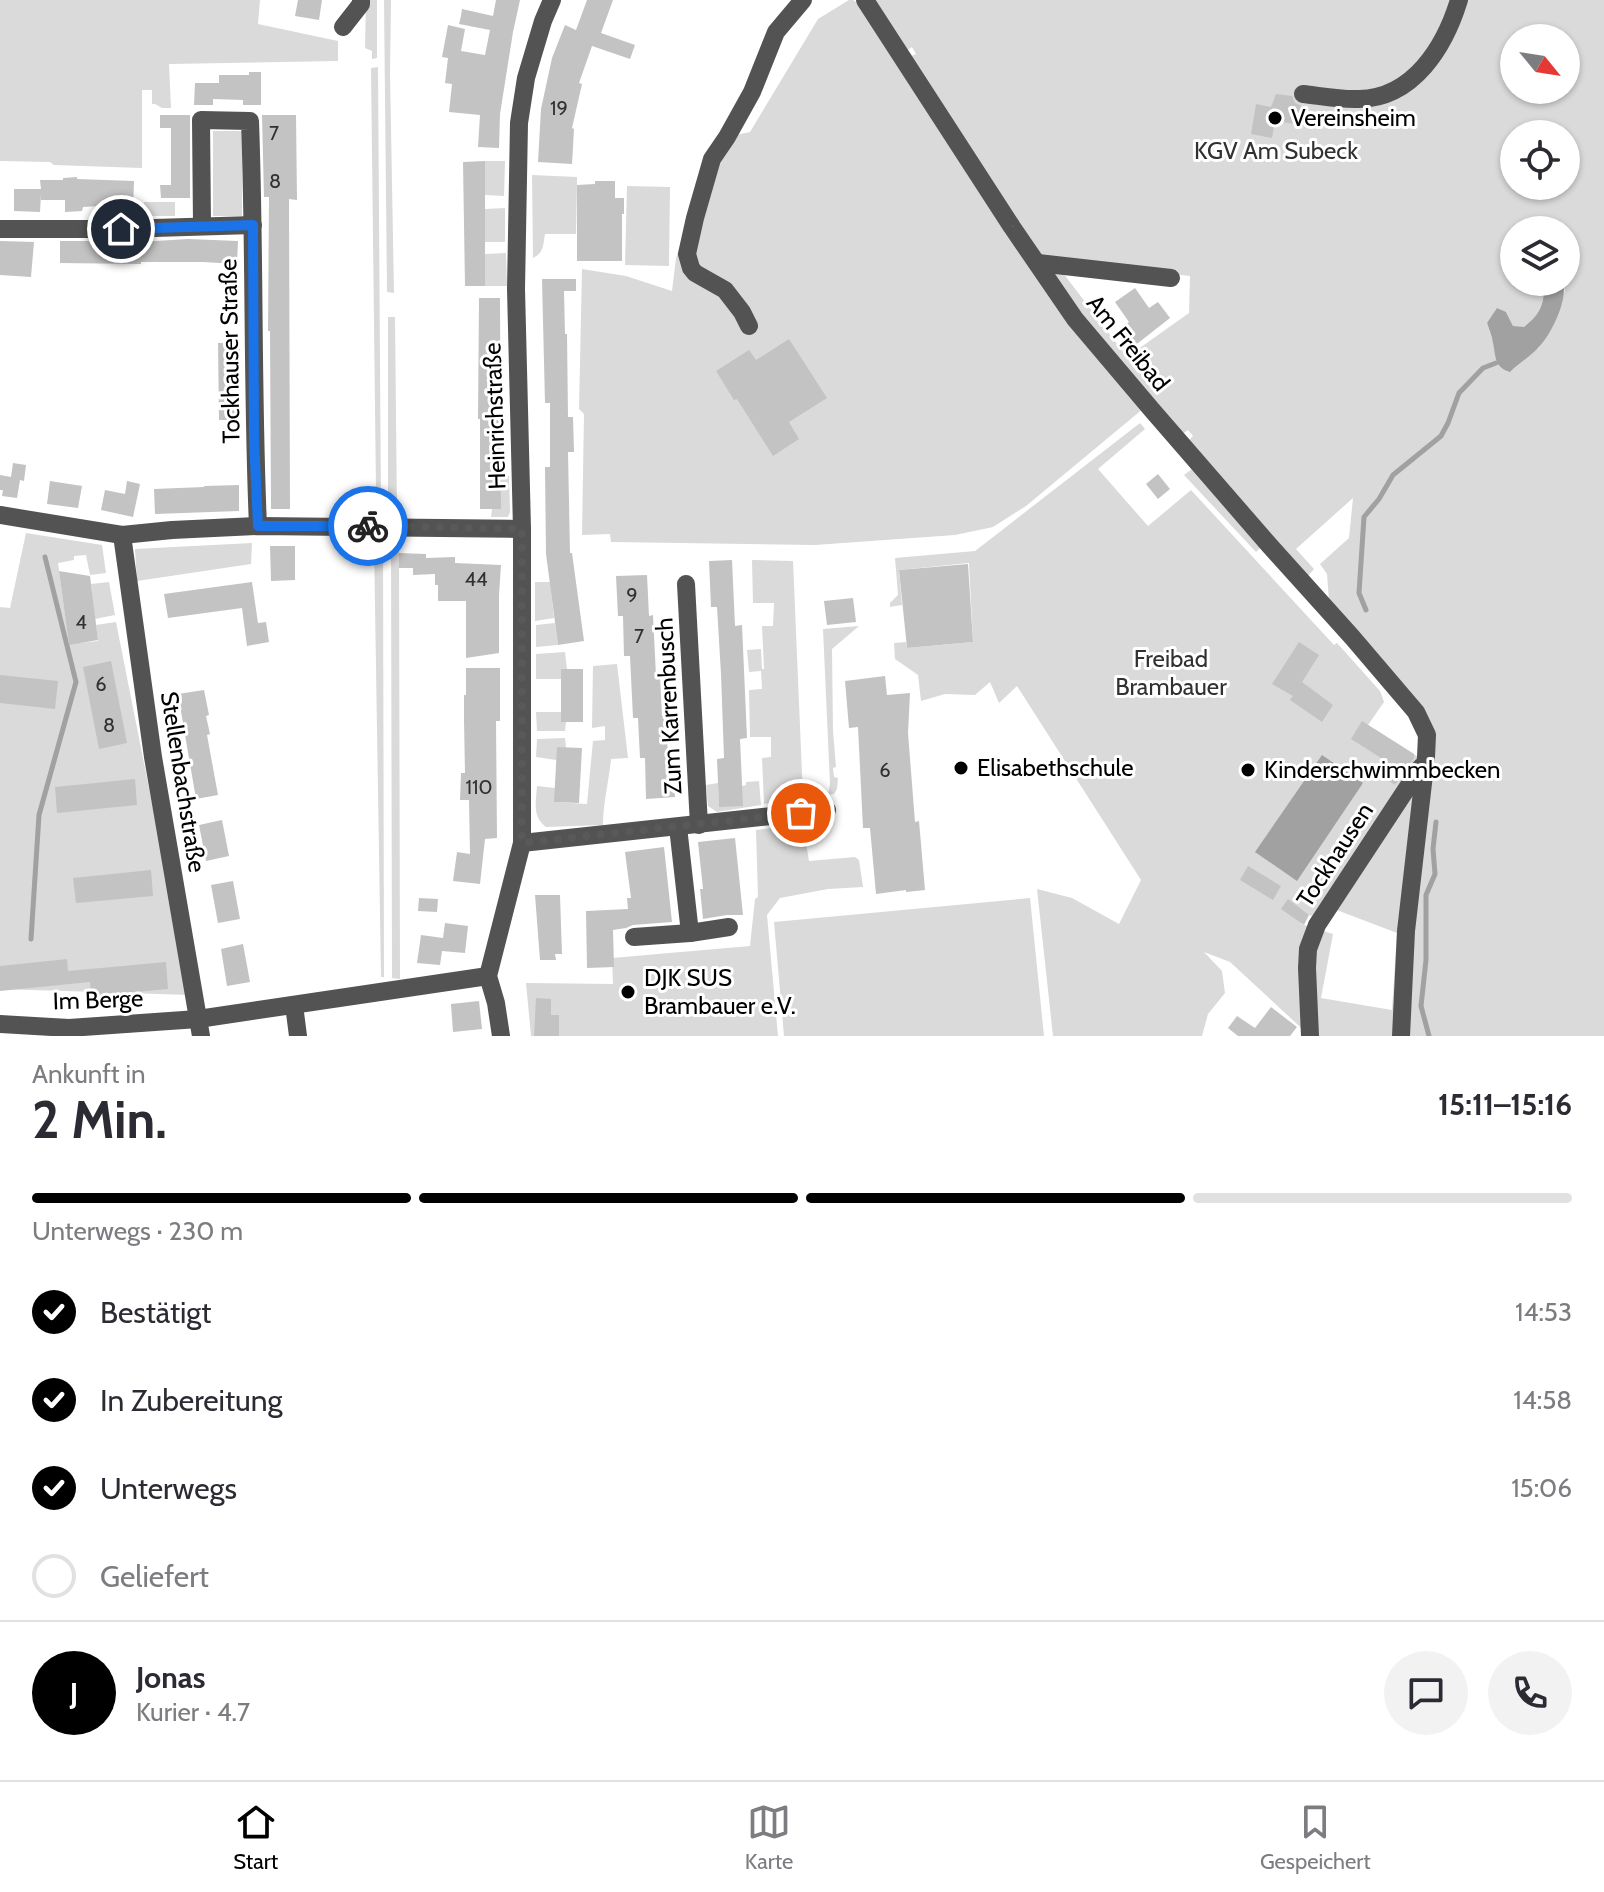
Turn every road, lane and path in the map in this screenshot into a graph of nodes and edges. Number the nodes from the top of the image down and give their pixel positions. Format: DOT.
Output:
graph roads {
  1 [pos="361,0"];
  2 [pos="552,0"];
  3 [pos="803,0"];
  4 [pos="865,0"];
  5 [pos="1459,0"];
  6 [pos="343,27"];
  7 [pos="1303,94"];
  8 [pos="202,225"];
  9 [pos="253,225"];
  10 [pos="0,229"];
  11 [pos="1038,263"];
  12 [pos="1171,278"];
  13 [pos="749,326"];
  14 [pos="0,515"];
  15 [pos="258,526"];
  16 [pos="522,529"];
  17 [pos="122,535"];
  18 [pos="686,584"];
  19 [pos="1426,757"];
  20 [pos="827,810"];
  21 [pos="699,825"];
  22 [pos="678,827"];
  23 [pos="522,843"];
  24 [pos="729,927"];
  25 [pos="690,933"];
  26 [pos="634,937"];
  27 [pos="488,976"];
  28 [pos="294,1005"];
  29 [pos="0,1024"];
  30 [pos="199,1027"];
  31 [pos="298,1036"];
  32 [pos="501,1036"];
  33 [pos="1310,1036"];
  34 [pos="1401,1036"];
  1 -- 6 [label="street"];
  2 -- 16 [label="street, Heinrichstraße"];
  3 -- 13 [label="street"];
  4 -- 11 [label="street, Am Freibad"];
  5 -- 7 [label="street"];
  8 -- 9 [label="street"];
  8 -- 9 [label="street, Tockhauser Straße"];
  8 -- 10 [label="street"];
  9 -- 15 [label="street, Tockhauser Straße"];
  11 -- 12 [label="street"];
  11 -- 19 [label="street, Am Freibad"];
  14 -- 17 [label="street"];
  15 -- 16 [label="street"];
  15 -- 17 [label="street"];
  16 -- 23 [label="street, Heinrichstraße"];
  17 -- 30 [label="street, Stellenbachstraße"];
  18 -- 21 [label="street, Zum Karrenbusch"];
  19 -- 33 [label="street, Tockhausen"];
  19 -- 34 [label="street"];
  20 -- 21 [label="street, Zum Karrenbusch"];
  21 -- 22 [label="street, Zum Karrenbusch"];
  22 -- 23 [label="street, Zum Karrenbusch"];
  22 -- 25 [label="street"];
  23 -- 27 [label="street, Heinrichstraße"];
  24 -- 25 [label="street"];
  25 -- 26 [label="street"];
  27 -- 28 [label="street"];
  27 -- 32 [label="street, Heinrichstraße"];
  28 -- 30 [label="street"];
  28 -- 31 [label="street"];
  29 -- 30 [label="street, Im Berge"];
}
